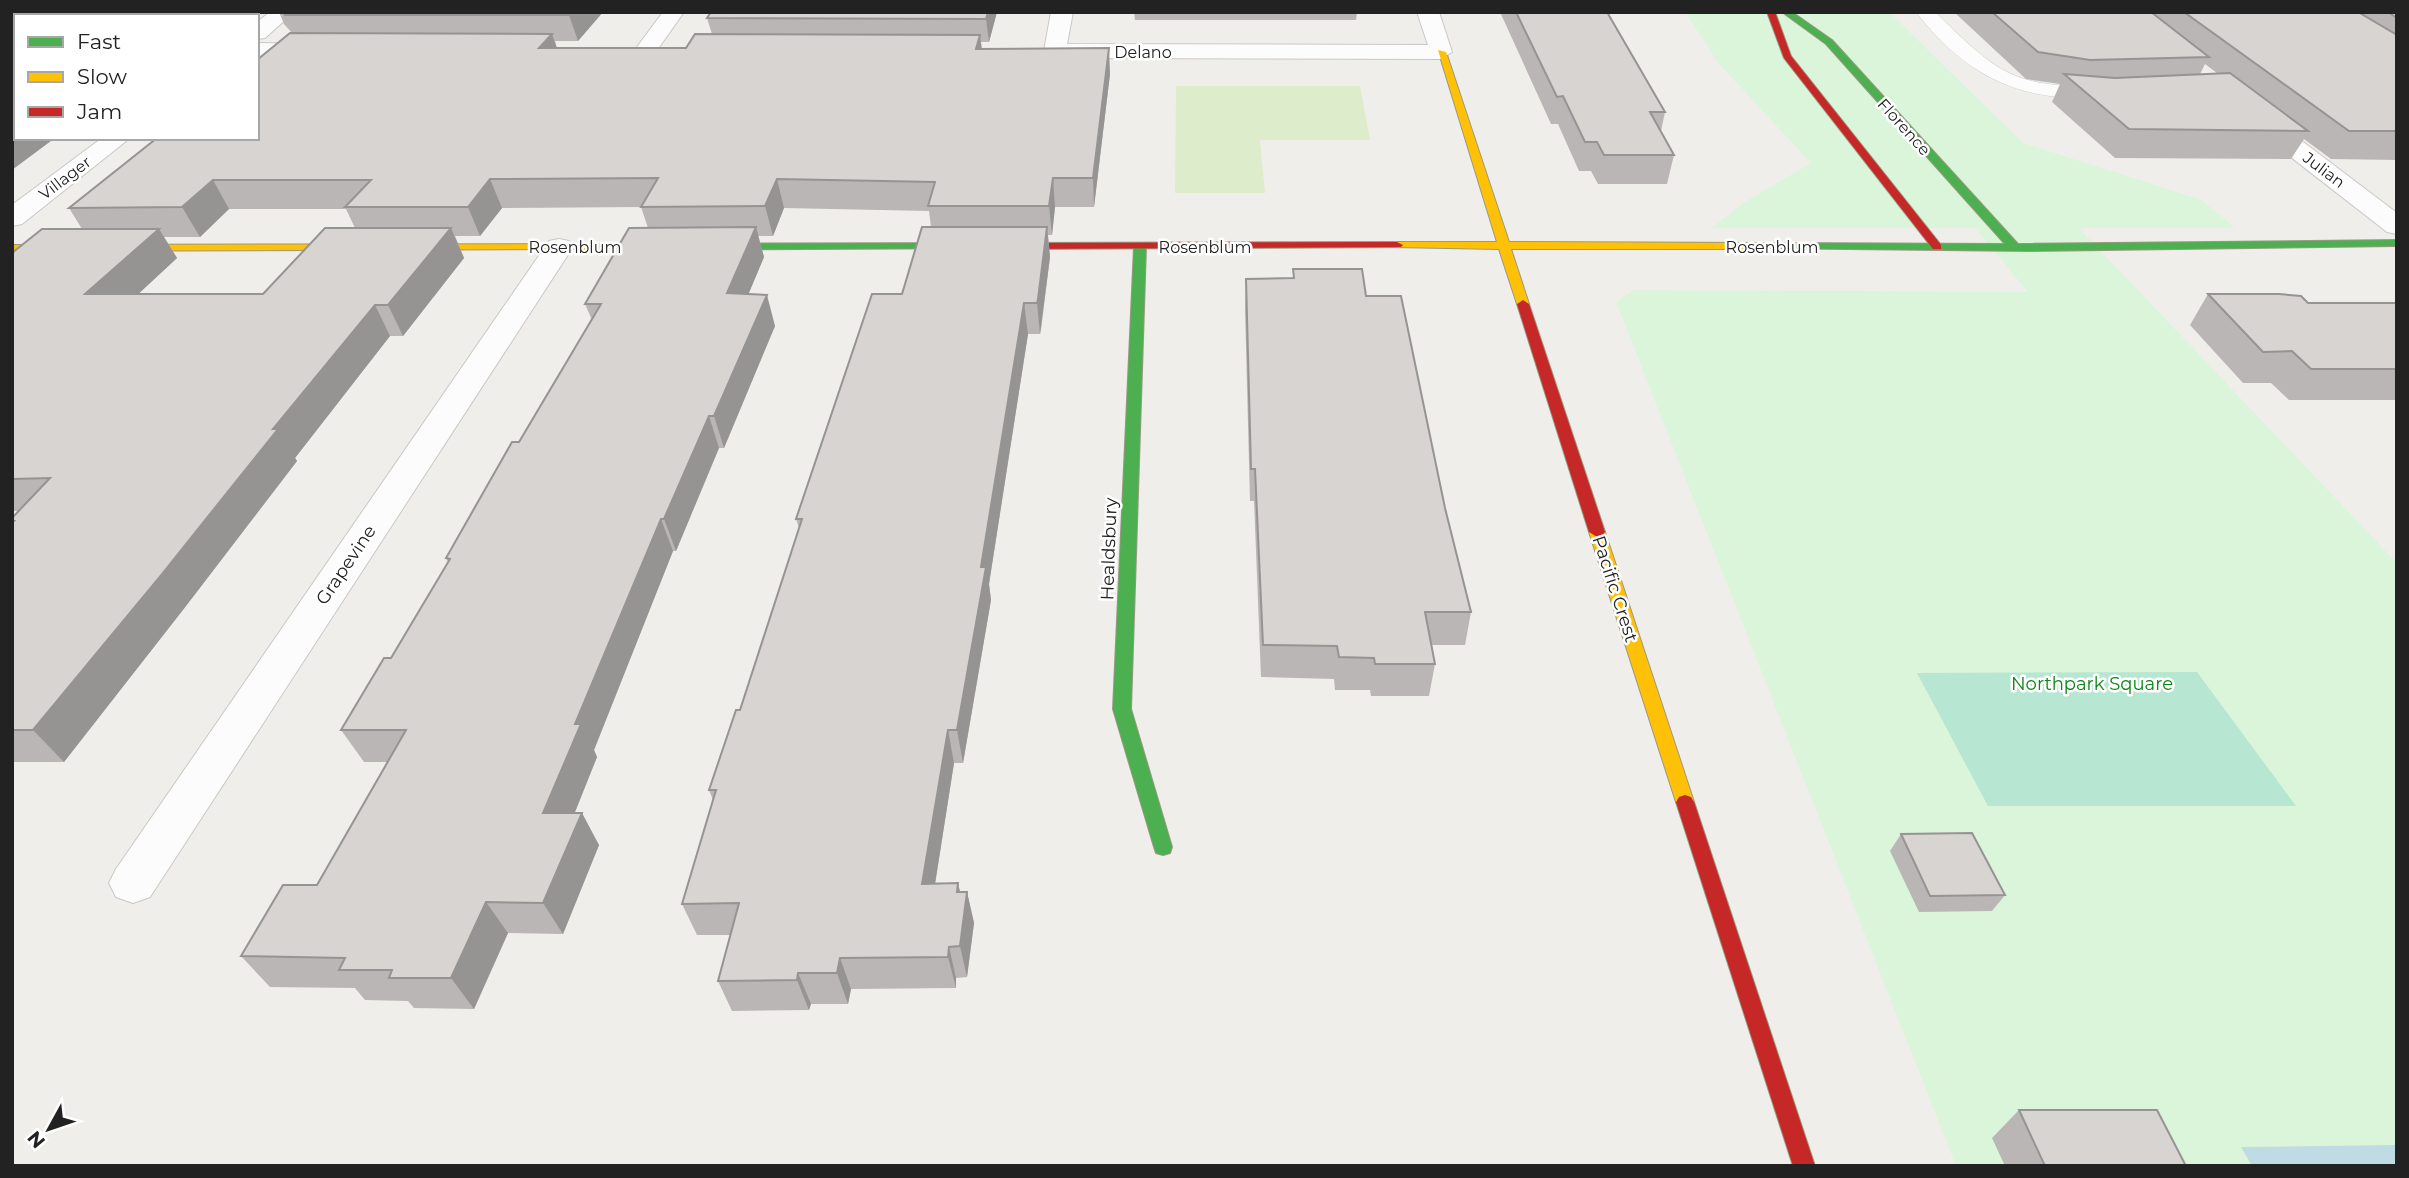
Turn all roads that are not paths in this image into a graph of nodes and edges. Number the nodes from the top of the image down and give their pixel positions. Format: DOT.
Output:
graph roads {
  1 [pos="284,12"];
  2 [pos="674,12"];
  3 [pos="1062,12"];
  4 [pos="1428,12"];
  5 [pos="1771,12"];
  6 [pos="1786,12"];
  7 [pos="1925,12"];
  8 [pos="259,31"];
  9 [pos="259,50"];
  10 [pos="340,51"];
  11 [pos="618,51"];
  12 [pos="645,51"];
  13 [pos="673,51"];
  14 [pos="1027,51"];
  15 [pos="1055,51"];
  16 [pos="1441,52"];
  17 [pos="2112,93"];
  18 [pos="2232,100"];
  19 [pos="115,140"];
  20 [pos="12,218"];
  21 [pos="2397,226"];
  22 [pos="2397,243"];
  23 [pos="1502,246"];
  24 [pos="559,247"];
  25 [pos="1140,247"];
  26 [pos="1937,247"];
  27 [pos="12,248"];
  28 [pos="2015,248"];
  29 [pos="1163,847"];
  30 [pos="133,883"];
  31 [pos="1804,1166"];
  1 -- 8 [label="street"];
  2 -- 12 [label="street"];
  3 -- 15 [label="street"];
  4 -- 16 [label="street, Pacific Crest"];
  5 -- 26 [label="street"];
  6 -- 28 [label="street, Florence"];
  7 -- 17 [label="lane"];
  9 -- 10 [label="street"];
  11 -- 12 [label="street"];
  12 -- 13 [label="street"];
  14 -- 15 [label="street, Delano"];
  15 -- 16 [label="street, Delano"];
  16 -- 23 [label="street, Pacific Crest"];
  18 -- 21 [label="street, Julian"];
  19 -- 20 [label="street, Villager"];
  22 -- 28 [label="street, Rosenblum"];
  23 -- 25 [label="street, Rosenblum"];
  23 -- 26 [label="street, Rosenblum"];
  23 -- 31 [label="street, Pacific Crest"];
  24 -- 25 [label="street, Rosenblum"];
  24 -- 27 [label="street, Rosenblum"];
  24 -- 30 [label="street, Grapevine"];
  25 -- 29 [label="street, Healdsbury"];
  26 -- 28 [label="street, Rosenblum"];
}
